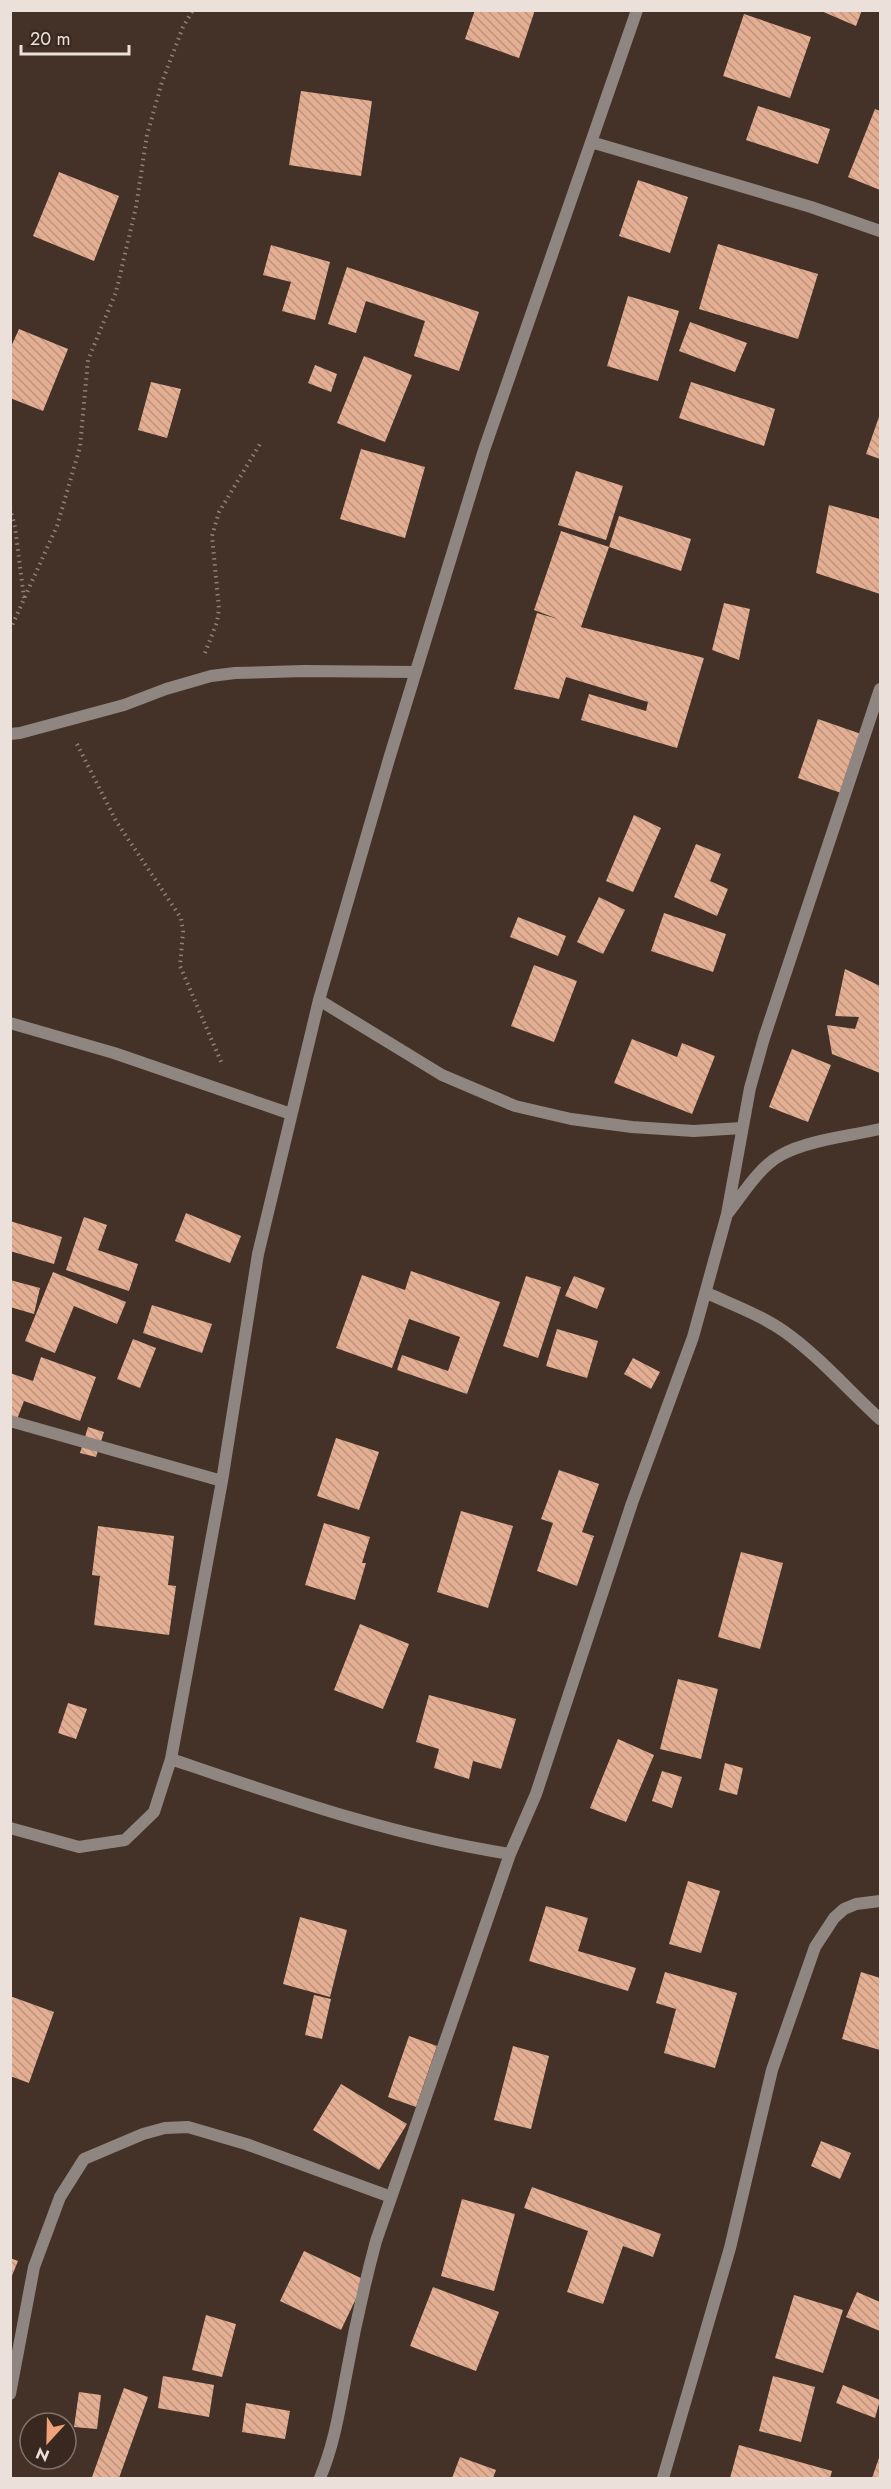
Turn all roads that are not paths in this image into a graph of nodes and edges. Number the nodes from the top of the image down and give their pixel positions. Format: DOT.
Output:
graph roads {
  1 [pos="638,10"];
  2 [pos="591,142"];
  3 [pos="880,231"];
  4 [pos="415,672"];
  5 [pos="880,689"];
  6 [pos="10,734"];
  7 [pos="319,1000"];
  8 [pos="10,1023"];
  9 [pos="291,1114"];
  10 [pos="742,1128"];
  11 [pos="880,1129"];
  12 [pos="728,1214"];
  13 [pos="706,1293"];
  14 [pos="880,1419"];
  15 [pos="10,1421"];
  16 [pos="222,1481"];
  17 [pos="171,1759"];
  18 [pos="10,1828"];
  19 [pos="510,1854"];
  20 [pos="880,1901"];
  21 [pos="391,2197"];
  22 [pos="10,2394"];
  23 [pos="320,2478"];
  24 [pos="663,2478"];
  1 -- 2 [label="street"];
  2 -- 3 [label="street"];
  2 -- 4 [label="street"];
  4 -- 6 [label="street"];
  4 -- 7 [label="street"];
  5 -- 10 [label="street"];
  7 -- 9 [label="street"];
  7 -- 10 [label="street"];
  8 -- 9 [label="street"];
  9 -- 16 [label="street"];
  10 -- 12 [label="street"];
  11 -- 12 [label="street"];
  12 -- 13 [label="street"];
  13 -- 14 [label="street"];
  13 -- 19 [label="street"];
  15 -- 16 [label="street"];
  16 -- 17 [label="street"];
  17 -- 18 [label="street"];
  17 -- 19 [label="street"];
  19 -- 21 [label="street"];
  20 -- 24 [label="street"];
  21 -- 22 [label="street"];
  21 -- 23 [label="street"];
}
